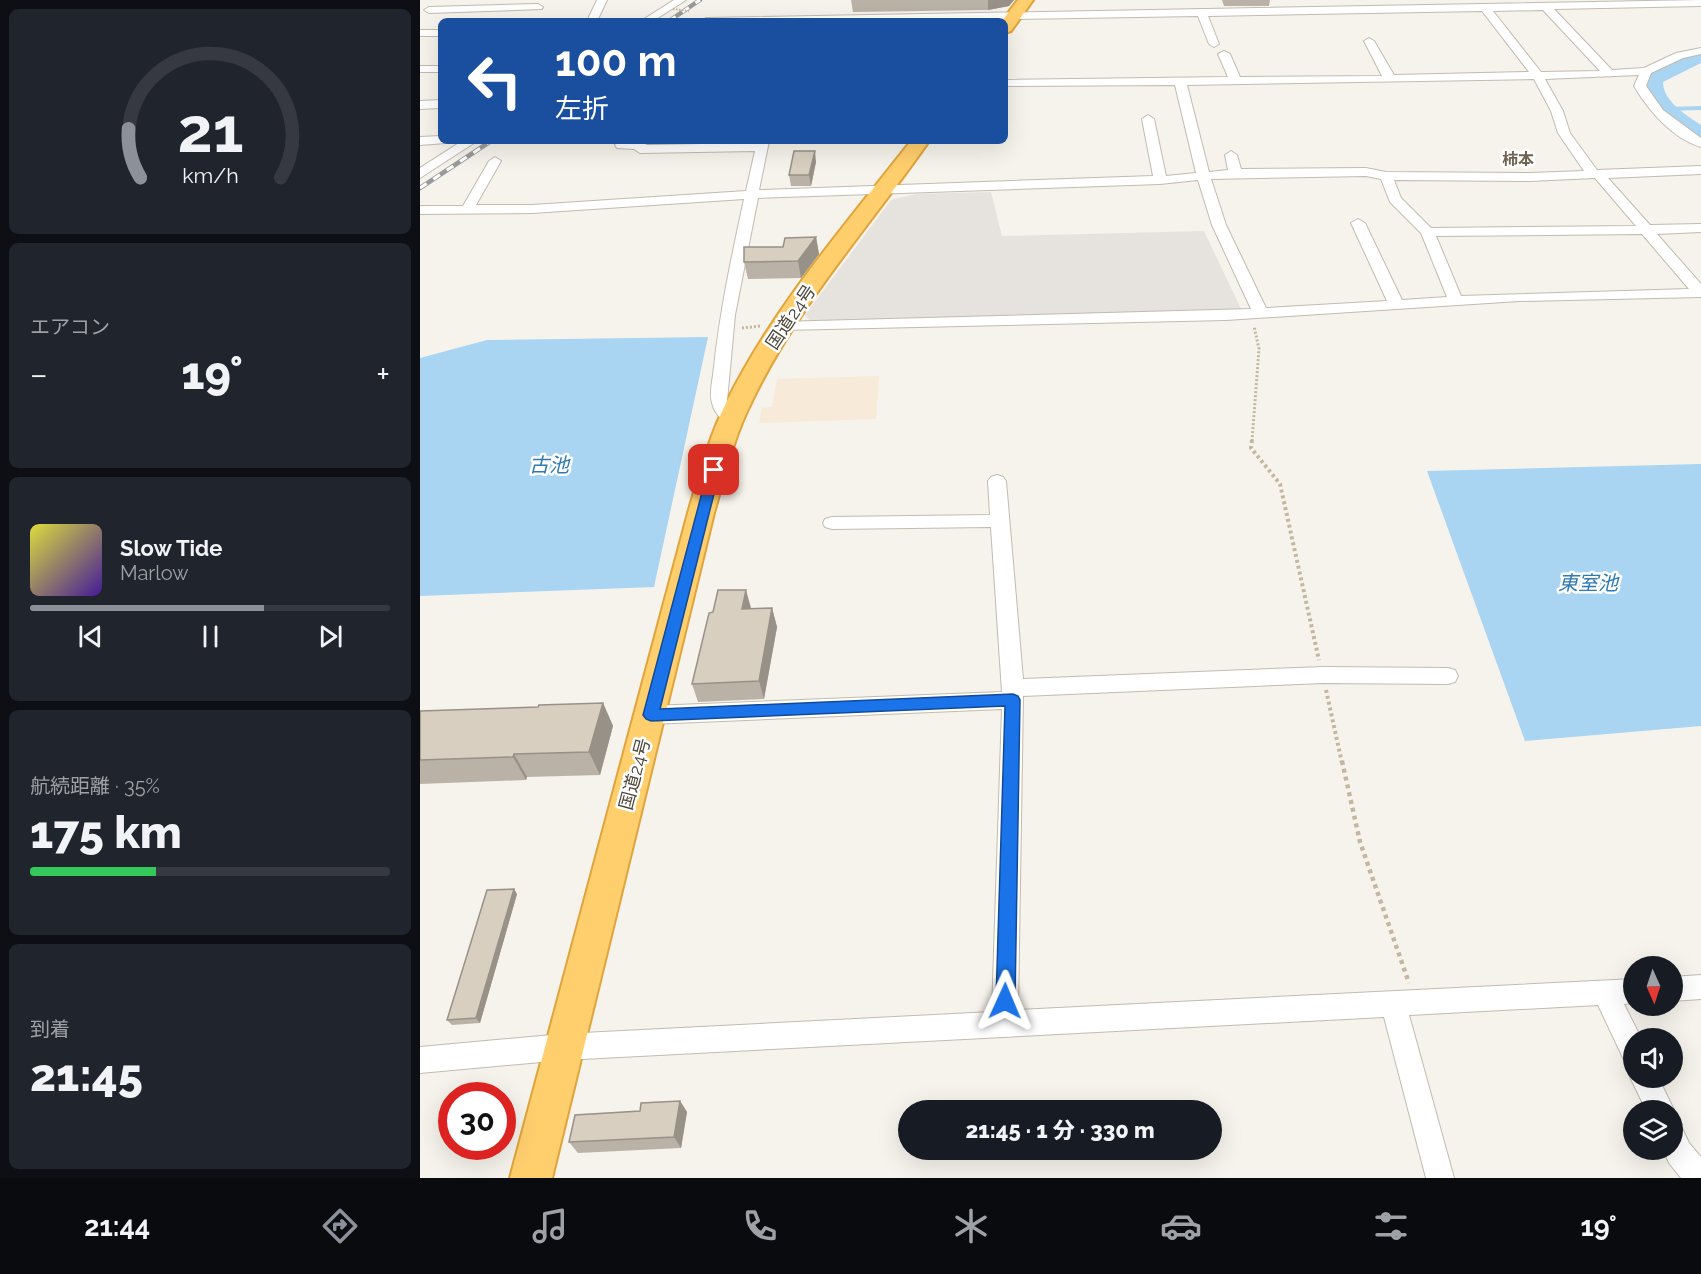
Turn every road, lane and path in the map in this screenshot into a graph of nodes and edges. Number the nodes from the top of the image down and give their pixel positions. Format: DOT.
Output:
graph roads {
  1 [pos="442,0"];
  2 [pos="602,0"];
  3 [pos="1026,0"];
  4 [pos="1150,0"];
  5 [pos="1701,3"];
  6 [pos="538,4"];
  7 [pos="677,4"];
  8 [pos="1521,4"];
  9 [pos="1546,7"];
  10 [pos="1485,8"];
  11 [pos="689,11"];
  12 [pos="424,13"];
  13 [pos="1202,13"];
  14 [pos="1154,14"];
  15 [pos="802,16"];
  16 [pos="532,18"];
  17 [pos="593,18"];
  18 [pos="651,18"];
  19 [pos="771,18"];
  20 [pos="871,18"];
  21 [pos="1010,22"];
  22 [pos="420,33"];
  23 [pos="438,33"];
  24 [pos="1369,41"];
  25 [pos="1214,44"];
  26 [pos="1701,51"];
  27 [pos="1224,54"];
  28 [pos="420,69"];
  29 [pos="438,69"];
  30 [pos="1646,71"];
  31 [pos="1609,74"];
  32 [pos="1537,75"];
  33 [pos="1390,79"];
  34 [pos="1180,81"];
  35 [pos="1235,81"];
  36 [pos="1008,83"];
  37 [pos="438,104"];
  38 [pos="420,105"];
  39 [pos="1148,119"];
  40 [pos="438,140"];
  41 [pos="420,141"];
  42 [pos="1701,143"];
  43 [pos="466,144"];
  44 [pos="762,144"];
  45 [pos="918,144"];
  46 [pos="621,145"];
  47 [pos="1232,155"];
  48 [pos="495,161"];
  49 [pos="1701,170"];
  50 [pos="1235,173"];
  51 [pos="420,174"];
  52 [pos="1596,174"];
  53 [pos="1205,175"];
  54 [pos="1386,176"];
  55 [pos="1160,180"];
  56 [pos="883,190"];
  57 [pos="750,196"];
  58 [pos="420,210"];
  59 [pos="467,210"];
  60 [pos="1358,223"];
  61 [pos="1701,228"];
  62 [pos="1647,229"];
  63 [pos="1427,232"];
  64 [pos="1701,293"];
  65 [pos="1456,302"];
  66 [pos="1397,305"];
  67 [pos="1261,313"];
  68 [pos="783,325"];
  69 [pos="725,332"];
  70 [pos="732,419"];
  71 [pos="997,481"];
  72 [pos="1000,521"];
  73 [pos="832,523"];
  74 [pos="1448,676"];
  75 [pos="1013,694"];
  76 [pos="651,715"];
  77 [pos="1701,987"];
  78 [pos="1683,988"];
  79 [pos="1623,992"];
  80 [pos="1605,993"];
  81 [pos="1393,1003"];
  82 [pos="1005,1024"];
  83 [pos="1623,1030"];
  84 [pos="563,1047"];
  85 [pos="420,1060"];
  86 [pos="1683,1158"];
  87 [pos="531,1178"];
  88 [pos="1440,1178"];
  89 [pos="1700,1178"];
  1 -- 12 [label="street"];
  2 -- 17 [label="street"];
  3 -- 21 [label="highway"];
  4 -- 14 [label="street"];
  5 -- 9 [label="street"];
  6 -- 12 [label="street"];
  6 -- 16 [label="street"];
  7 -- 11 [label="path, bridge"];
  7 -- 18 [label="street"];
  8 -- 9 [label="street"];
  8 -- 10 [label="street"];
  9 -- 31 [label="street"];
  10 -- 13 [label="street"];
  10 -- 32 [label="street"];
  13 -- 14 [label="street"];
  13 -- 25 [label="street"];
  14 -- 21 [label="street"];
  15 -- 19 [label="street"];
  15 -- 20 [label="street"];
  22 -- 23 [label="street"];
  24 -- 33 [label="street"];
  26 -- 30 [label="street"];
  27 -- 35 [label="street"];
  28 -- 29 [label="street"];
  30 -- 31 [label="street"];
  30 -- 42 [label="street"];
  31 -- 32 [label="street"];
  32 -- 33 [label="street"];
  32 -- 52 [label="street"];
  33 -- 35 [label="street"];
  34 -- 35 [label="street"];
  34 -- 36 [label="street"];
  34 -- 53 [label="street"];
  37 -- 38 [label="street"];
  39 -- 55 [label="street"];
  40 -- 41 [label="street"];
  43 -- 51 [label="street"];
  44 -- 46 [label="street"];
  44 -- 57 [label="street"];
  45 -- 56 [label="highway, 国道24号"];
  47 -- 50 [label="street"];
  48 -- 59 [label="street"];
  49 -- 52 [label="street"];
  50 -- 53 [label="street"];
  50 -- 54 [label="street"];
  52 -- 54 [label="street"];
  52 -- 62 [label="street"];
  53 -- 55 [label="street"];
  53 -- 67 [label="street"];
  54 -- 63 [label="street"];
  55 -- 56 [label="street"];
  56 -- 57 [label="street"];
  56 -- 68 [label="highway, 国道24号"];
  57 -- 59 [label="street"];
  57 -- 69 [label="street"];
  58 -- 59 [label="street"];
  60 -- 66 [label="street"];
  61 -- 62 [label="street"];
  62 -- 63 [label="street"];
  62 -- 64 [label="street"];
  63 -- 65 [label="street"];
  64 -- 65 [label="street"];
  65 -- 66 [label="street"];
  66 -- 67 [label="street"];
  67 -- 68 [label="street"];
  68 -- 69 [label="path"];
  68 -- 70 [label="highway, 国道24号"];
  69 -- 70 [label="street"];
  70 -- 76 [label="highway, 国道24号"];
  71 -- 72 [label="street"];
  72 -- 73 [label="street"];
  72 -- 75 [label="street"];
  74 -- 75 [label="street"];
  75 -- 76 [label="street"];
  75 -- 82 [label="street"];
  76 -- 84 [label="highway, 国道24号"];
  77 -- 78 [label="street"];
  79 -- 80 [label="street"];
  80 -- 81 [label="street"];
  80 -- 83 [label="street"];
  81 -- 82 [label="street"];
  81 -- 88 [label="street"];
  82 -- 84 [label="street"];
  84 -- 85 [label="street"];
  84 -- 87 [label="highway, 国道24号"];
  86 -- 89 [label="street"];
}
